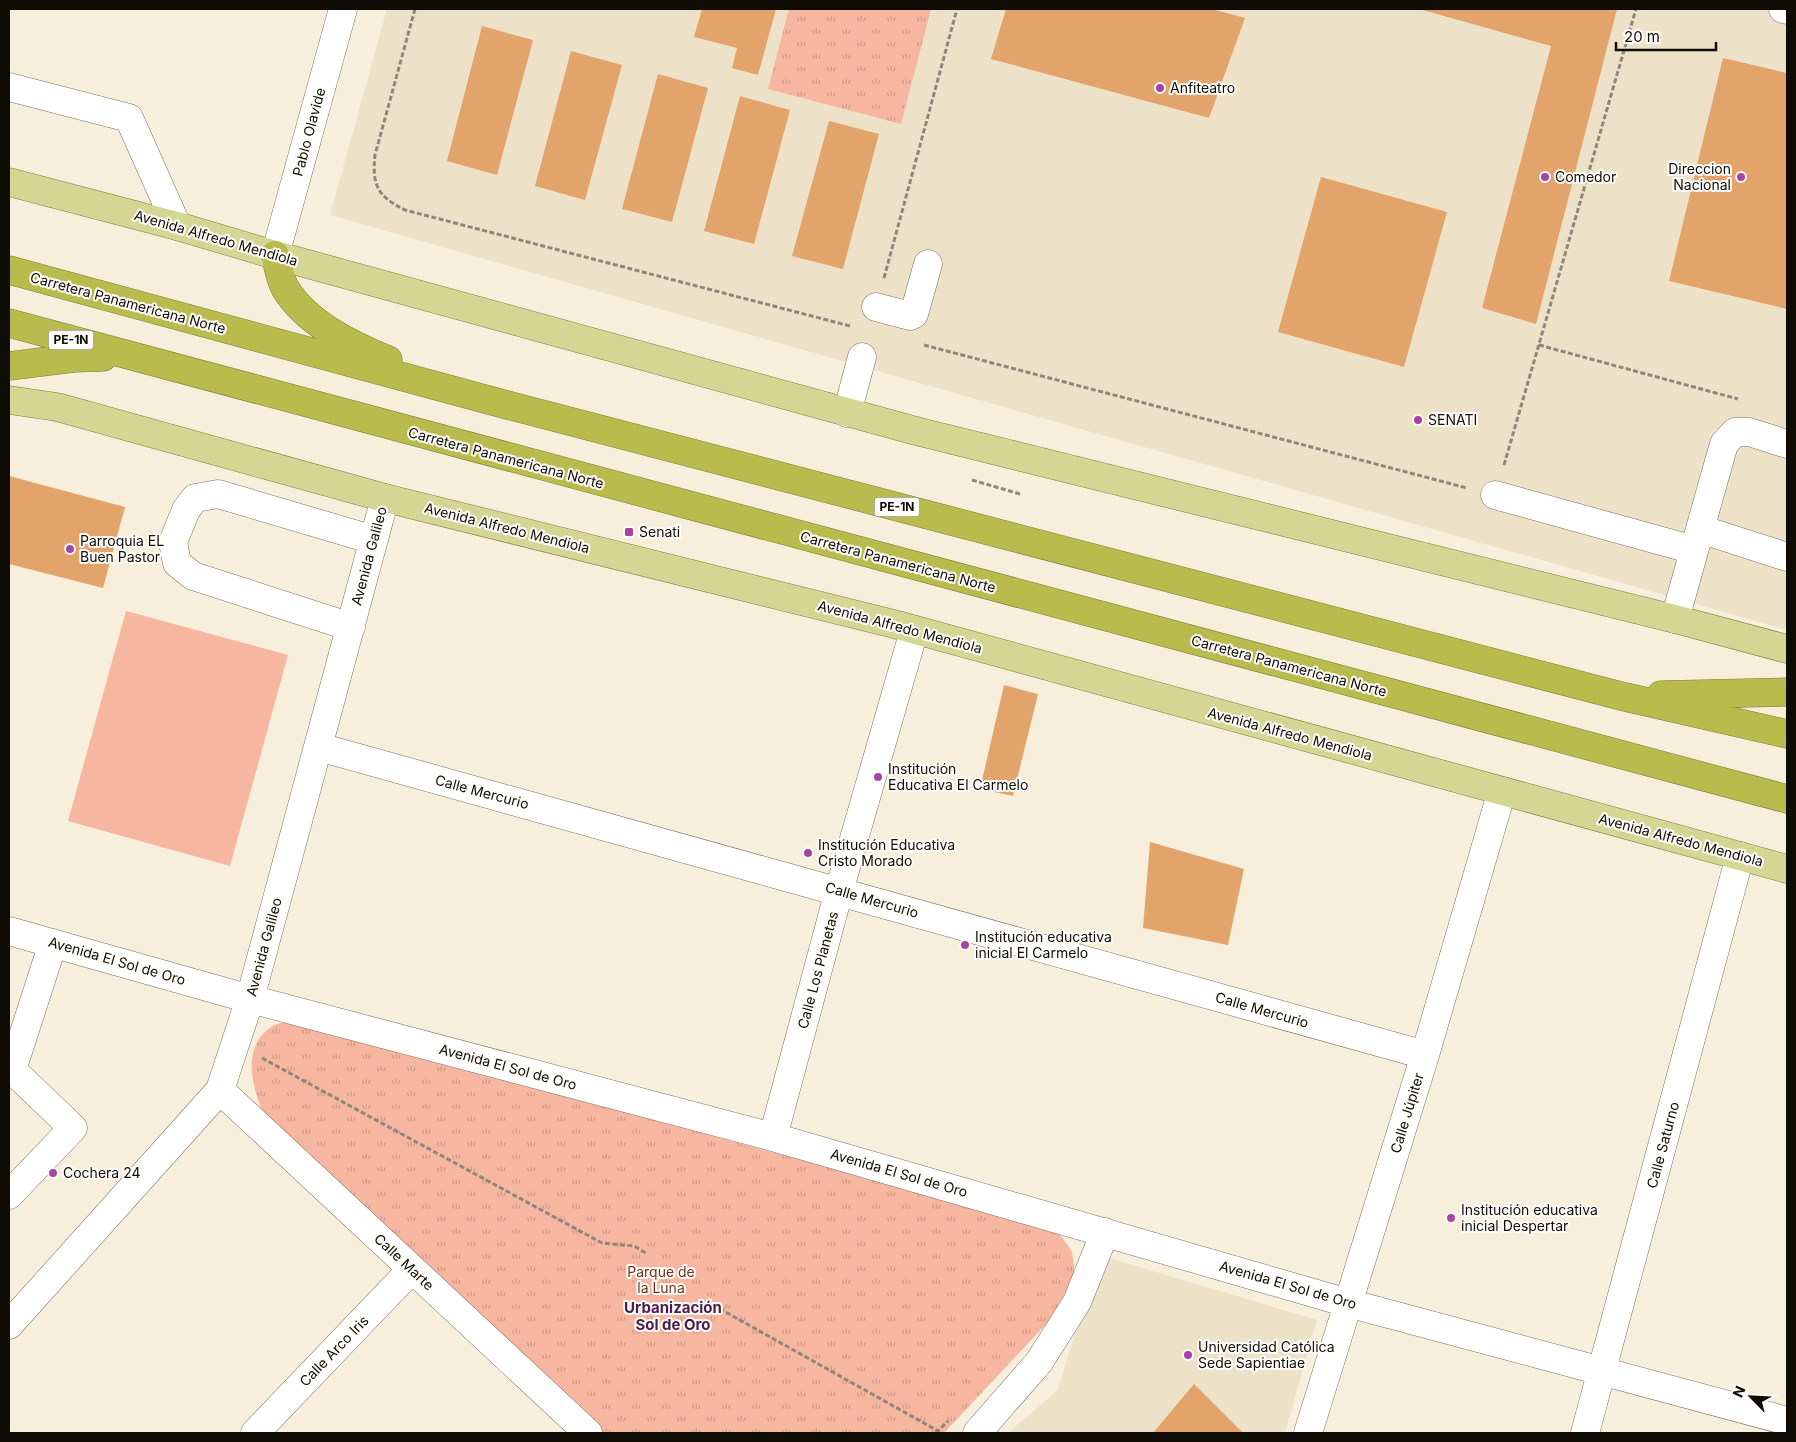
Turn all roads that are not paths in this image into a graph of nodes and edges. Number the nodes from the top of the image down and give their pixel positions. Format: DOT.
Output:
graph roads {
  1 [pos="343,9"];
  2 [pos="1783,9"];
  3 [pos="1787,10"];
  4 [pos="9,87"];
  5 [pos="9,182"];
  6 [pos="177,226"];
  7 [pos="275,255"];
  8 [pos="928,264"];
  9 [pos="9,270"];
  10 [pos="876,307"];
  11 [pos="9,323"];
  12 [pos="132,357"];
  13 [pos="862,358"];
  14 [pos="9,366"];
  15 [pos="9,400"];
  16 [pos="496,402"];
  17 [pos="847,413"];
  18 [pos="1787,444"];
  19 [pos="1495,495"];
  20 [pos="385,498"];
  21 [pos="374,540"];
  22 [pos="1697,540"];
  23 [pos="1787,557"];
  24 [pos="1675,618"];
  25 [pos="351,627"];
  26 [pos="914,631"];
  27 [pos="1787,648"];
  28 [pos="1787,692"];
  29 [pos="1621,696"];
  30 [pos="1787,734"];
  31 [pos="319,746"];
  32 [pos="1502,791"];
  33 [pos="1787,799"];
  34 [pos="1740,856"];
  35 [pos="1787,869"];
  36 [pos="839,891"];
  37 [pos="9,931"];
  38 [pos="53,943"];
  39 [pos="250,999"];
  40 [pos="1425,1055"];
  41 [pos="10,1069"];
  42 [pos="220,1090"];
  43 [pos="773,1138"];
  44 [pos="9,1195"];
  45 [pos="1106,1232"];
  46 [pos="412,1269"];
  47 [pos="1348,1303"];
  48 [pos="9,1325"];
  49 [pos="1603,1372"];
  50 [pos="1787,1422"];
  51 [pos="256,1433"];
  52 [pos="588,1433"];
  53 [pos="977,1433"];
  54 [pos="1308,1433"];
  55 [pos="1584,1433"];
  1 -- 7 [label="street, Pablo Olavide"];
  2 -- 3 [label="street"];
  4 -- 6 [label="street"];
  5 -- 6 [label="main road, Avenida Alfredo Mendiola"];
  6 -- 7 [label="main road, Avenida Alfredo Mendiola"];
  7 -- 16 [label="highway"];
  7 -- 17 [label="main road, Avenida Alfredo Mendiola"];
  8 -- 10 [label="street"];
  9 -- 16 [label="highway, Carretera Panamericana Norte / PE-1N"];
  11 -- 12 [label="highway, Carretera Panamericana Norte / PE-1N"];
  12 -- 14 [label="highway"];
  12 -- 33 [label="highway, Carretera Panamericana Norte / PE-1N"];
  13 -- 17 [label="street"];
  15 -- 20 [label="main road, Avenida Alfredo Mendiola"];
  16 -- 29 [label="highway, Carretera Panamericana Norte / PE-1N"];
  17 -- 24 [label="main road, Avenida Alfredo Mendiola"];
  18 -- 22 [label="street"];
  19 -- 22 [label="street"];
  20 -- 21 [label="street, Avenida Galileo"];
  20 -- 26 [label="main road, Avenida Alfredo Mendiola"];
  21 -- 25 [label="street, Avenida Galileo"];
  21 -- 25 [label="street"];
  22 -- 23 [label="street"];
  22 -- 24 [label="street"];
  24 -- 27 [label="main road, Avenida Alfredo Mendiola"];
  25 -- 31 [label="street, Avenida Galileo"];
  26 -- 32 [label="main road, Avenida Alfredo Mendiola"];
  26 -- 36 [label="street, Calle Los Planetas"];
  28 -- 29 [label="highway"];
  29 -- 30 [label="highway, Carretera Panamericana Norte / PE-1N"];
  31 -- 36 [label="street, Calle Mercurio"];
  31 -- 39 [label="street, Avenida Galileo"];
  32 -- 34 [label="main road, Avenida Alfredo Mendiola"];
  32 -- 40 [label="street, Calle Júpiter"];
  34 -- 35 [label="main road, Avenida Alfredo Mendiola"];
  34 -- 49 [label="street, Calle Saturno"];
  36 -- 40 [label="street, Calle Mercurio"];
  36 -- 43 [label="street, Calle Los Planetas"];
  37 -- 38 [label="street, Avenida El Sol de Oro"];
  38 -- 39 [label="street, Avenida El Sol de Oro"];
  38 -- 41 [label="street"];
  39 -- 42 [label="street, Avenida Galileo"];
  39 -- 43 [label="street, Avenida El Sol de Oro"];
  40 -- 47 [label="street, Calle Júpiter"];
  41 -- 44 [label="street"];
  42 -- 46 [label="street, Calle Marte"];
  42 -- 48 [label="street, Avenida Galileo"];
  43 -- 45 [label="street, Avenida El Sol de Oro"];
  45 -- 47 [label="street, Avenida El Sol de Oro"];
  45 -- 53 [label="street"];
  46 -- 51 [label="street, Calle Arco Iris"];
  46 -- 52 [label="street, Calle Marte"];
  47 -- 49 [label="street, Avenida El Sol de Oro"];
  47 -- 54 [label="street, Calle Júpiter"];
  49 -- 50 [label="street, Avenida El Sol de Oro"];
  49 -- 55 [label="street, Calle Saturno"];
}
